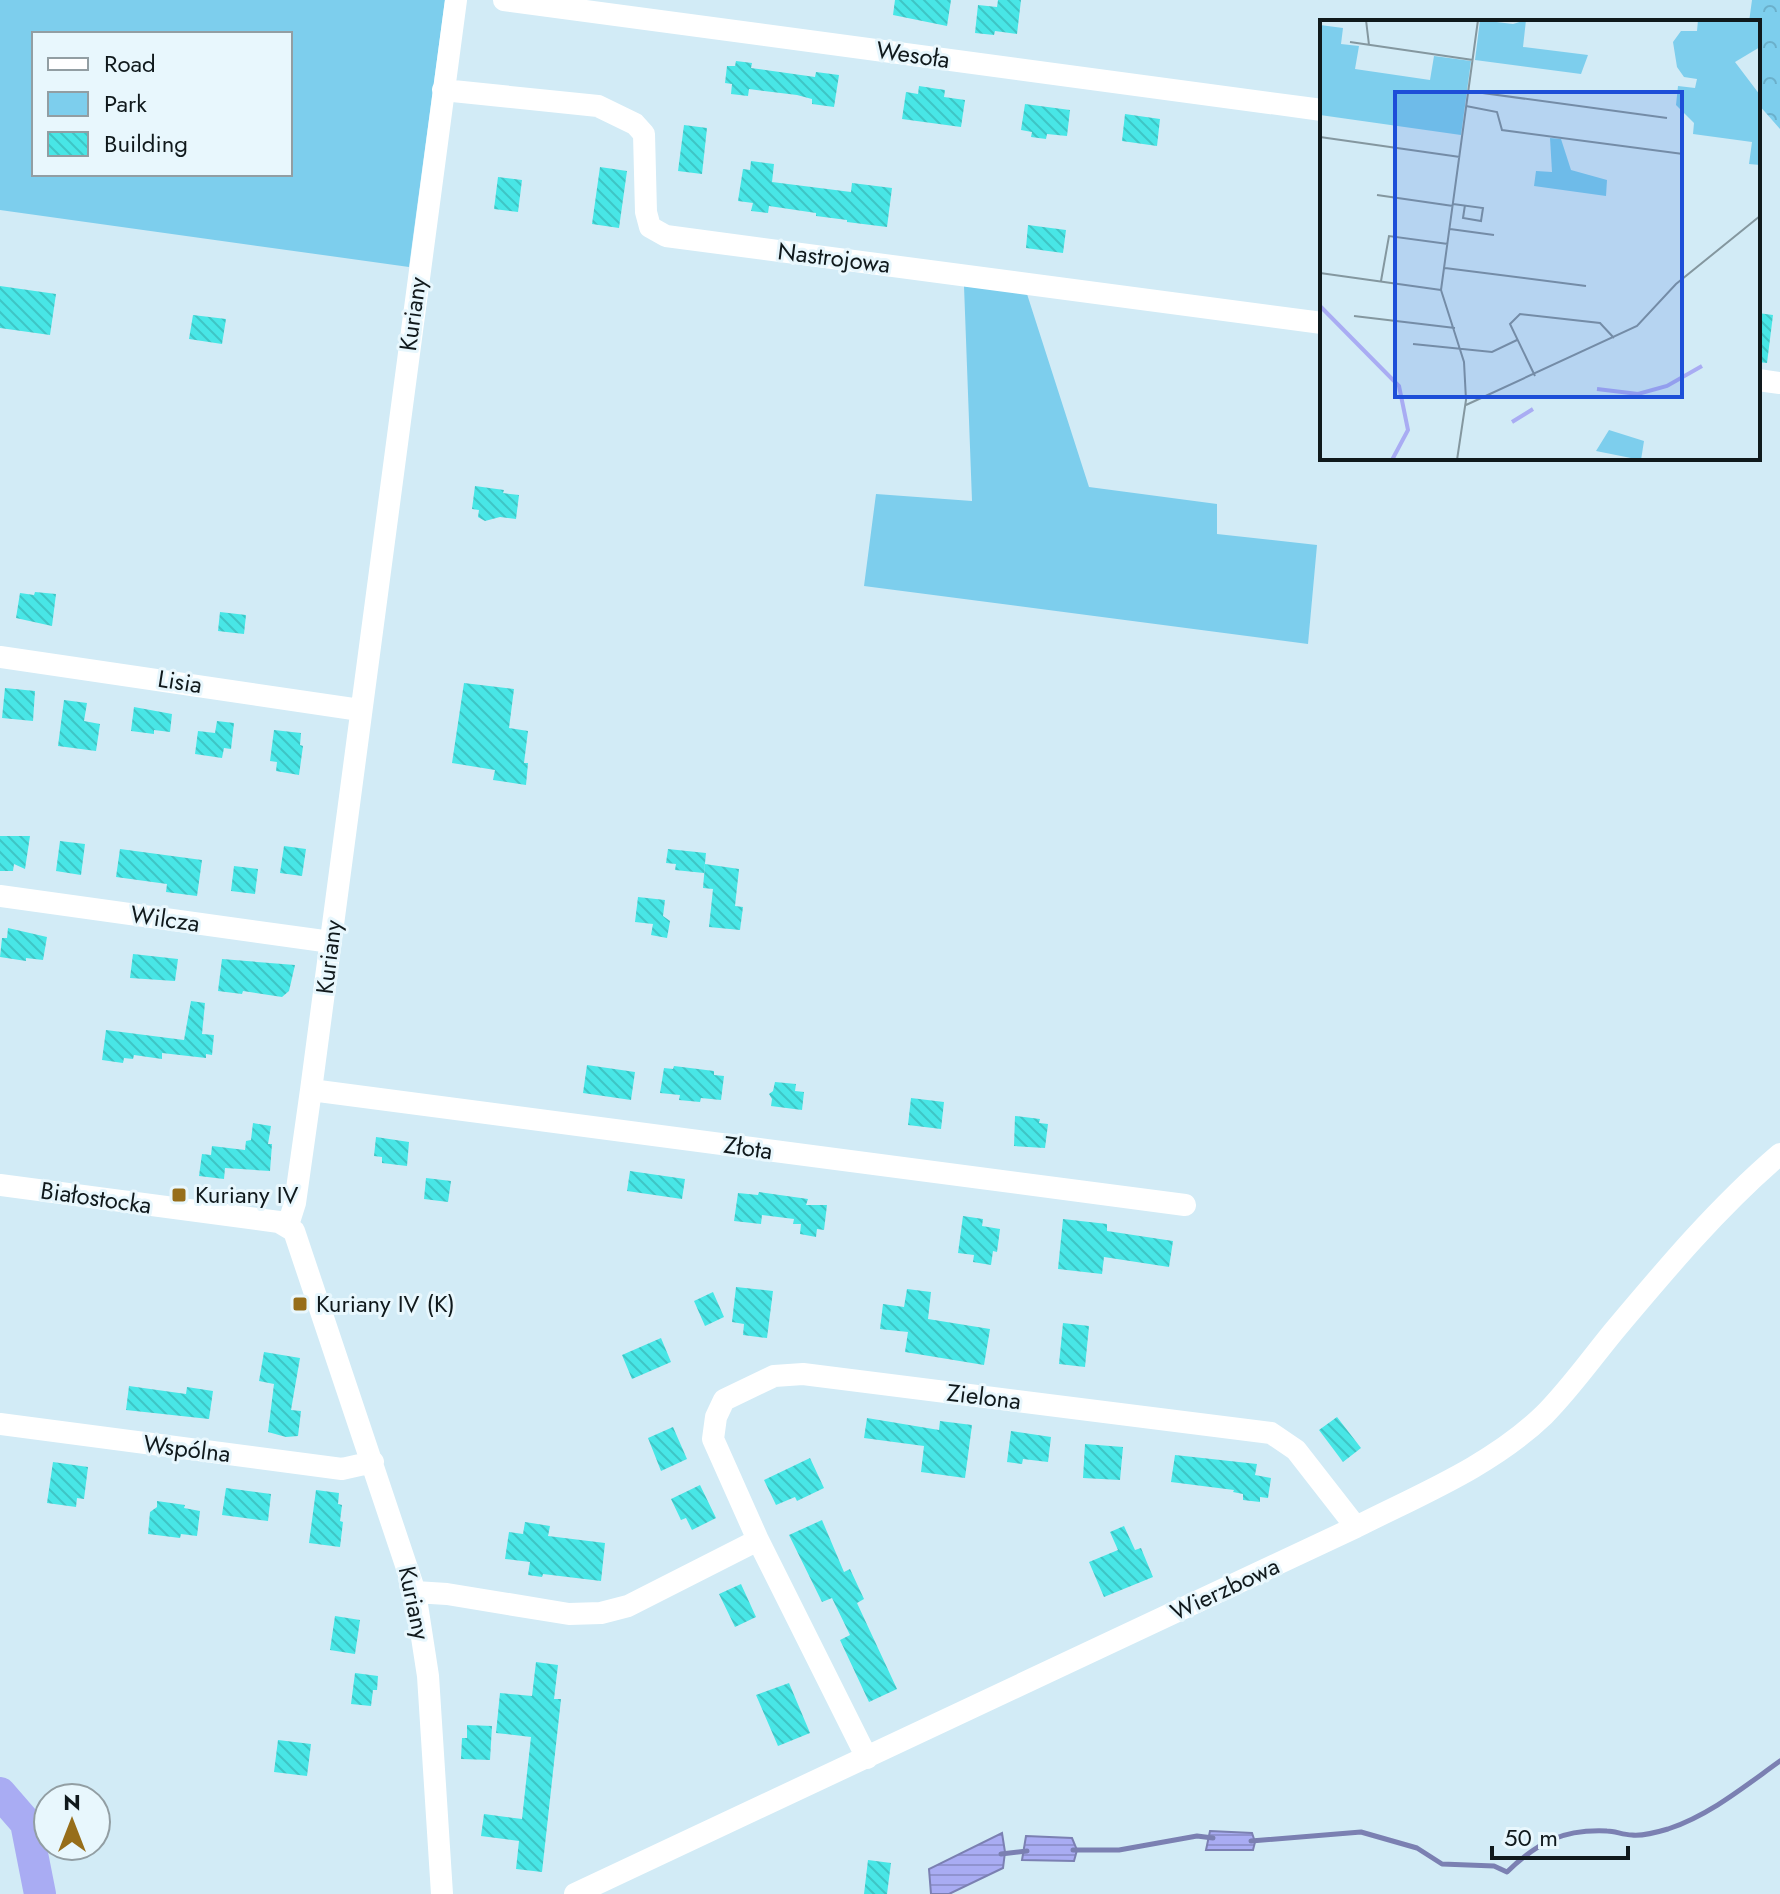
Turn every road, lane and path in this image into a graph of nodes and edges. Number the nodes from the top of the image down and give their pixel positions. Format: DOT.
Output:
graph roads {
  1 [pos="456,0"];
  2 [pos="504,0"];
  3 [pos="443,90"];
  4 [pos="1320,110"];
  5 [pos="1320,323"];
  6 [pos="1760,380"];
  7 [pos="1780,383"];
  8 [pos="0,657"];
  9 [pos="360,710"];
  10 [pos="0,896"];
  11 [pos="331,942"];
  12 [pos="311,1090"];
  13 [pos="1780,1154"];
  14 [pos="0,1185"];
  15 [pos="1185,1205"];
  16 [pos="288,1225"];
  17 [pos="0,1424"];
  18 [pos="373,1462"];
  19 [pos="1356,1527"];
  20 [pos="758,1540"];
  21 [pos="415,1592"];
  22 [pos="867,1758"];
  23 [pos="442,1894"];
  24 [pos="575,1894"];
  1 -- 3 [label="street, Kuriany"];
  2 -- 4 [label="street, Wesoła"];
  3 -- 5 [label="street, Nastrojowa"];
  3 -- 9 [label="street, Kuriany"];
  6 -- 7 [label="street"];
  8 -- 9 [label="street, Lisia"];
  9 -- 11 [label="street, Kuriany"];
  10 -- 11 [label="street, Wilcza"];
  11 -- 12 [label="street, Kuriany"];
  12 -- 15 [label="street, Złota"];
  12 -- 16 [label="street, Kuriany"];
  13 -- 19 [label="street, Wierzbowa"];
  14 -- 16 [label="street, Białostocka"];
  16 -- 18 [label="street, Kuriany"];
  17 -- 18 [label="street, Wspólna"];
  18 -- 21 [label="street, Kuriany"];
  19 -- 20 [label="street, Zielona"];
  19 -- 22 [label="street, Wierzbowa"];
  20 -- 21 [label="street"];
  20 -- 22 [label="street, Zielona"];
  21 -- 23 [label="street, Kuriany"];
  22 -- 24 [label="street, Wierzbowa"];
}
